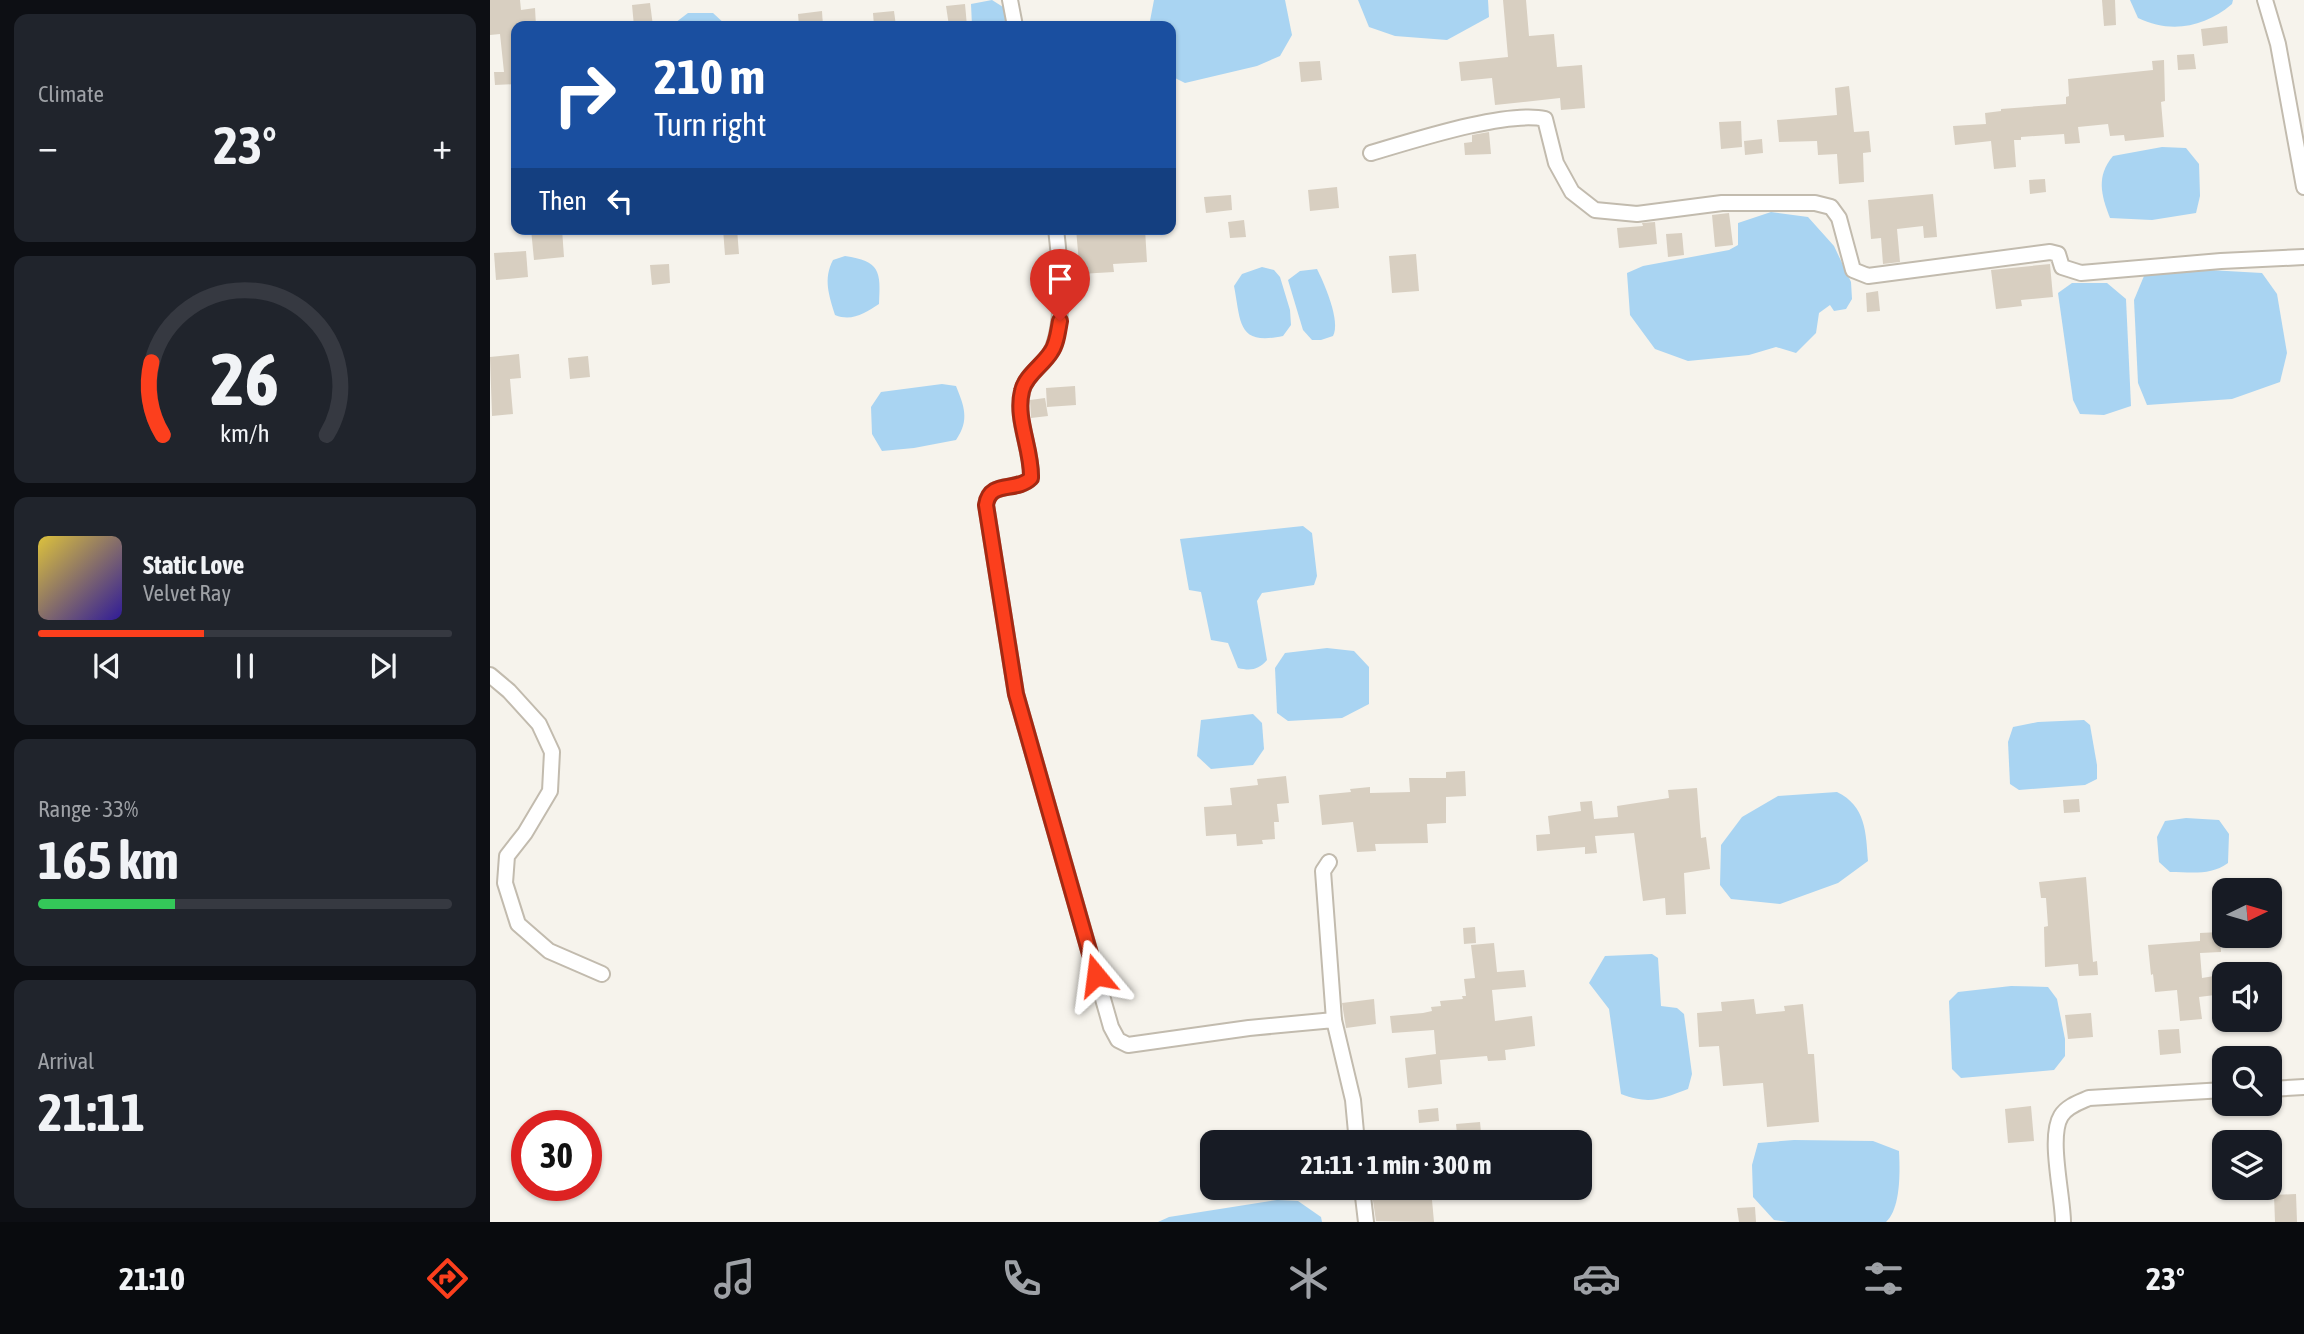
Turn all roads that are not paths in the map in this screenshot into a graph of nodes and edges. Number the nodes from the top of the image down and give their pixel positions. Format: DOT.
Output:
graph roads {
  1 [pos="1010,0"];
  2 [pos="2265,0"];
  3 [pos="1014,21"];
  4 [pos="1371,153"];
  5 [pos="2304,187"];
  6 [pos="1057,235"];
  7 [pos="2304,257"];
  8 [pos="490,674"];
  9 [pos="1329,862"];
  10 [pos="602,974"];
  11 [pos="1334,1020"];
  12 [pos="2304,1087"];
  13 [pos="2282,1088"];
  14 [pos="2212,1091"];
  15 [pos="1356,1130"];
  16 [pos="1363,1200"];
  17 [pos="1366,1222"];
  18 [pos="2063,1222"];
  1 -- 3 [label="street"];
  2 -- 5 [label="street"];
  4 -- 7 [label="street"];
  6 -- 11 [label="street"];
  8 -- 10 [label="street"];
  9 -- 11 [label="street"];
  11 -- 15 [label="street"];
  12 -- 13 [label="street"];
  14 -- 18 [label="street"];
  16 -- 17 [label="street"];
}
